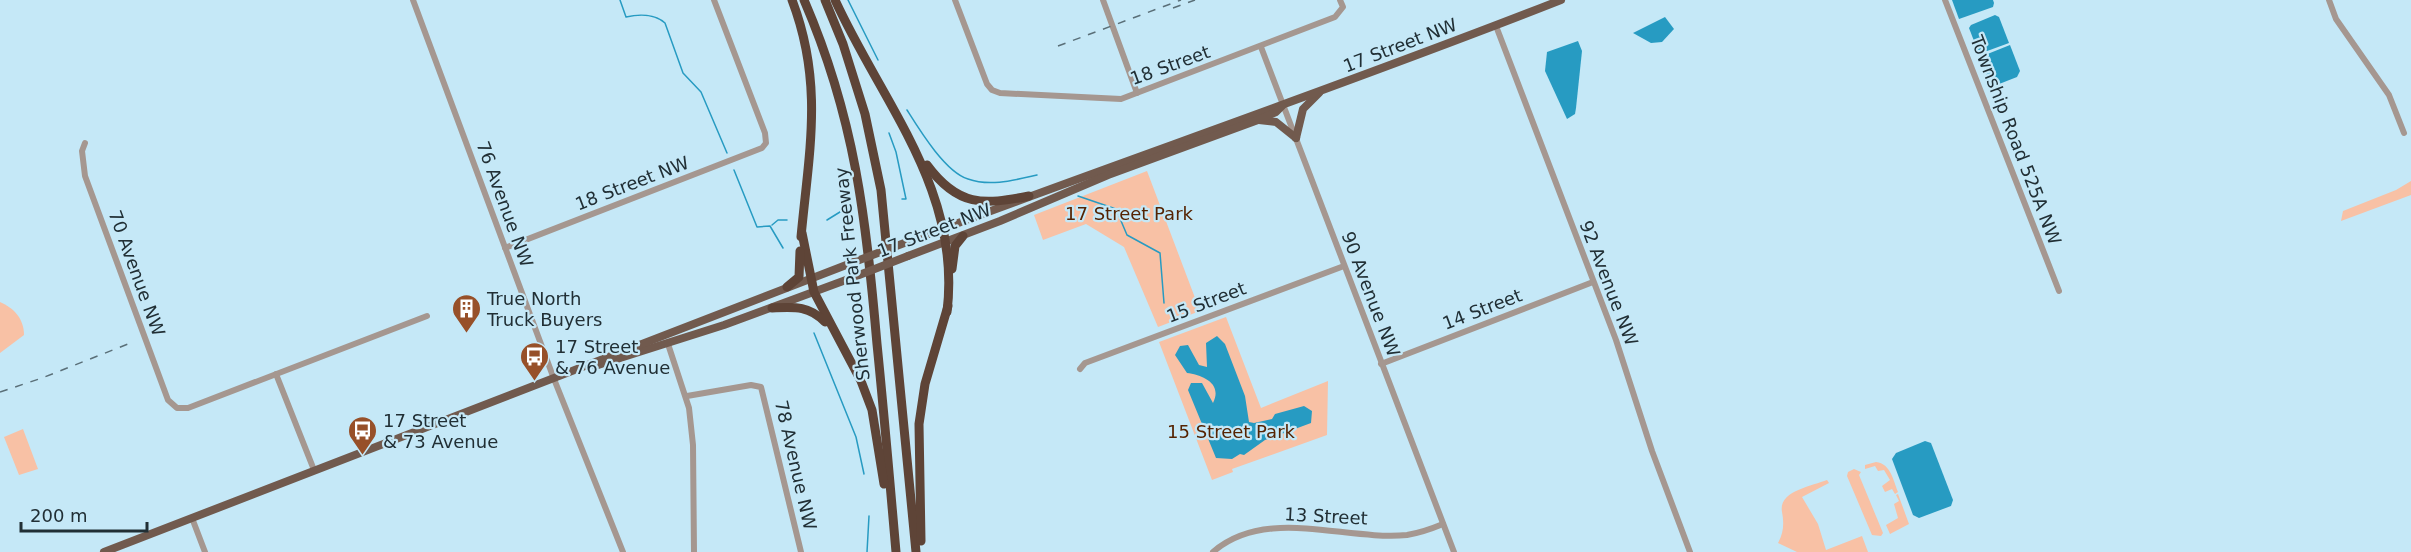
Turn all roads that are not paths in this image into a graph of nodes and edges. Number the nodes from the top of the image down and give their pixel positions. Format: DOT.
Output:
graph roads {
  1 [pos="413,0"];
  2 [pos="714,0"];
  3 [pos="792,0"];
  4 [pos="804,0"];
  5 [pos="825,0"];
  6 [pos="835,0"];
  7 [pos="955,0"];
  8 [pos="1103,0"];
  9 [pos="1340,0"];
  10 [pos="1561,0"];
  11 [pos="1946,0"];
  12 [pos="2329,0"];
  13 [pos="1496,26"];
  14 [pos="1262,47"];
  15 [pos="1321,91"];
  16 [pos="1137,93"];
  17 [pos="1283,105"];
  18 [pos="1258,120"];
  19 [pos="2403,133"];
  20 [pos="1296,138"];
  21 [pos="85,143"];
  22 [pos="917,151"];
  23 [pos="1029,196"];
  24 [pos="942,229"];
  25 [pos="802,233"];
  26 [pos="963,236"];
  27 [pos="945,242"];
  28 [pos="505,248"];
  29 [pos="1344,266"];
  30 [pos="811,278"];
  31 [pos="1593,282"];
  32 [pos="787,287"];
  33 [pos="2059,291"];
  34 [pos="814,292"];
  35 [pos="772,308"];
  36 [pos="946,312"];
  37 [pos="427,315"];
  38 [pos="668,344"];
  39 [pos="840,344"];
  40 [pos="1381,364"];
  41 [pos="1080,369"];
  42 [pos="276,374"];
  43 [pos="554,379"];
  44 [pos="687,396"];
  45 [pos="314,470"];
  46 [pos="192,518"];
  47 [pos="1443,524"];
  48 [pos="104,552"];
  49 [pos="205,552"];
  50 [pos="623,552"];
  51 [pos="694,552"];
  52 [pos="801,552"];
  53 [pos="895,552"];
  54 [pos="918,552"];
  55 [pos="1213,552"];
  56 [pos="1454,552"];
  57 [pos="1690,552"];
  1 -- 28 [label="street, 76 Avenue NW"];
  2 -- 28 [label="street, 18 Street NW"];
  3 -- 25 [label="highway"];
  4 -- 53 [label="highway, Sherwood Park Freeway"];
  5 -- 54 [label="highway, Sherwood Park Freeway"];
  6 -- 22 [label="highway"];
  7 -- 16 [label="street, 18 Street"];
  8 -- 16 [label="street"];
  9 -- 14 [label="street, 18 Street"];
  10 -- 13 [label="main road, 17 Street NW"];
  11 -- 33 [label="street, Township Road 525A NW"];
  12 -- 19 [label="street"];
  13 -- 15 [label="main road, 17 Street NW"];
  13 -- 31 [label="street, 92 Avenue NW"];
  14 -- 16 [label="street, 18 Street"];
  14 -- 17 [label="street, 90 Avenue NW"];
  15 -- 17 [label="main road, 17 Street NW"];
  15 -- 20 [label="main road"];
  17 -- 18 [label="main road, 17 Street NW"];
  17 -- 20 [label="street, 90 Avenue NW"];
  17 -- 23 [label="main road, 17 Street NW"];
  18 -- 20 [label="main road"];
  18 -- 26 [label="main road, 17 Street NW"];
  20 -- 29 [label="street, 90 Avenue NW"];
  21 -- 42 [label="street, 70 Avenue NW"];
  22 -- 23 [label="highway"];
  22 -- 24 [label="highway"];
  23 -- 24 [label="main road, 17 Street NW"];
  24 -- 27 [label="highway"];
  24 -- 30 [label="main road, 17 Street NW, bridge"];
  25 -- 30 [label="highway"];
  25 -- 32 [label="highway"];
  26 -- 27 [label="main road, 17 Street NW"];
  26 -- 36 [label="highway"];
  27 -- 34 [label="main road, 17 Street NW, bridge"];
  27 -- 36 [label="highway"];
  28 -- 43 [label="street, 76 Avenue NW"];
  29 -- 40 [label="street, 90 Avenue NW"];
  29 -- 41 [label="street, 15 Street"];
  30 -- 32 [label="main road, 17 Street NW"];
  30 -- 34 [label="highway"];
  31 -- 40 [label="street, 14 Street"];
  31 -- 57 [label="street, 92 Avenue NW"];
  32 -- 43 [label="main road, 17 Street NW"];
  34 -- 35 [label="main road, 17 Street NW"];
  34 -- 39 [label="highway"];
  35 -- 38 [label="main road, 17 Street NW"];
  35 -- 39 [label="highway"];
  36 -- 54 [label="highway"];
  37 -- 42 [label="street"];
  38 -- 43 [label="main road, 17 Street NW"];
  38 -- 44 [label="street"];
  39 -- 53 [label="highway"];
  40 -- 47 [label="street, 90 Avenue NW"];
  42 -- 45 [label="street"];
  43 -- 45 [label="main road, 17 Street NW"];
  43 -- 50 [label="street, 76 Avenue NW"];
  44 -- 51 [label="street"];
  44 -- 52 [label="street, 78 Avenue NW"];
  45 -- 46 [label="main road, 17 Street NW"];
  46 -- 48 [label="main road, 17 Street NW"];
  46 -- 49 [label="street"];
  47 -- 55 [label="street, 13 Street"];
  47 -- 56 [label="street, 90 Avenue NW"];
}
